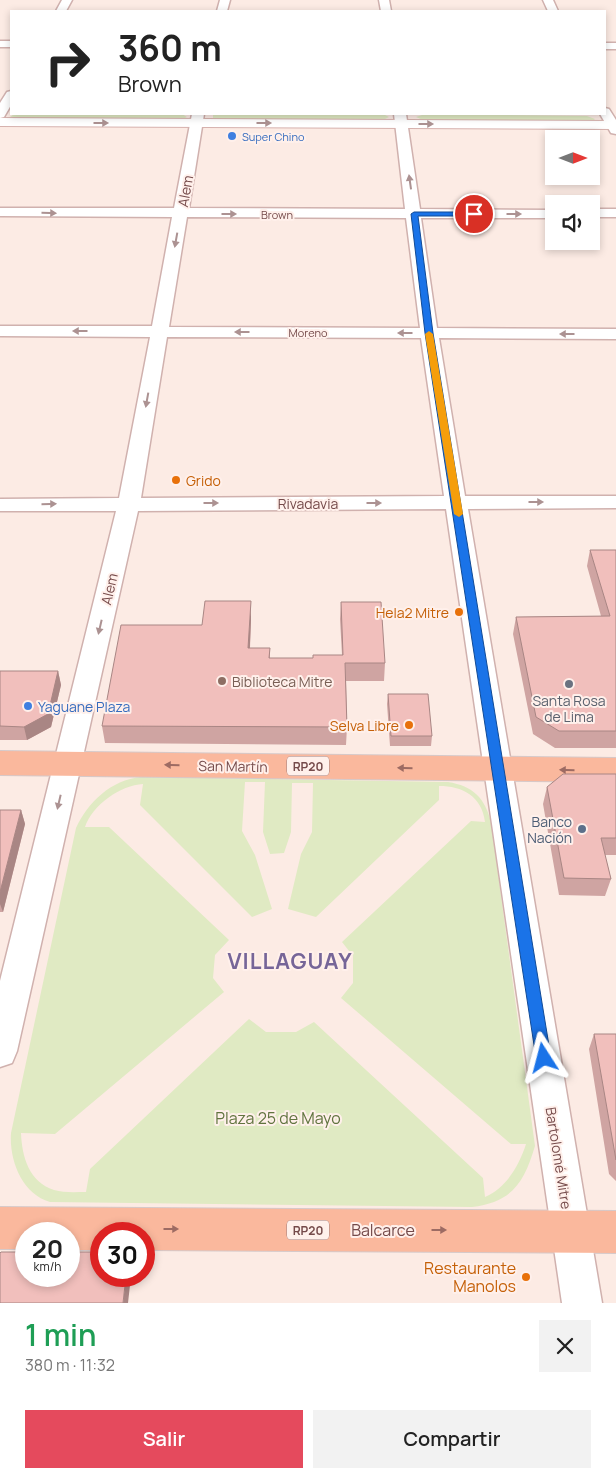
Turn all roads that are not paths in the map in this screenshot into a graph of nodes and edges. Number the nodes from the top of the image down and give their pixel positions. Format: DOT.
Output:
graph roads {
  1 [pos="10,97"];
  2 [pos="4,109"];
  3 [pos="606,113"];
  4 [pos="198,118"];
  5 [pos="401,119"];
  6 [pos="0,122"];
  7 [pos="615,123"];
  8 [pos="0,212"];
  9 [pos="600,213"];
  10 [pos="616,213"];
  11 [pos="181,214"];
  12 [pos="414,214"];
  13 [pos="545,214"];
  14 [pos="0,331"];
  15 [pos="159,332"];
  16 [pos="429,333"];
  17 [pos="616,334"];
  18 [pos="616,502"];
  19 [pos="129,503"];
  20 [pos="457,503"];
  21 [pos="0,505"];
  22 [pos="0,763"];
  23 [pos="68,764"];
  24 [pos="498,769"];
  25 [pos="616,770"];
  26 [pos="0,1051"];
  27 [pos="0,1228"];
  28 [pos="570,1231"];
  29 [pos="616,1232"];
  30 [pos="582,1303"];
  1 -- 2 [label="street"];
  3 -- 7 [label="street"];
  4 -- 5 [label="street, one-way"];
  6 -- 4 [label="street, one-way"];
  4 -- 11 [label="street, Alem"];
  5 -- 7 [label="street, one-way"];
  12 -- 5 [label="street, Bartolomé Mitre, one-way"];
  8 -- 11 [label="street, Brown, one-way"];
  9 -- 10 [label="street"];
  11 -- 12 [label="street, Brown, one-way"];
  11 -- 15 [label="street, Alem, one-way"];
  12 -- 13 [label="street, Brown, one-way"];
  12 -- 16 [label="street, Bartolomé Mitre"];
  15 -- 14 [label="street, Moreno, one-way"];
  16 -- 15 [label="street, Moreno, one-way"];
  15 -- 19 [label="street, Alem, one-way"];
  17 -- 16 [label="street, Moreno, one-way"];
  16 -- 20 [label="street, Bartolomé Mitre"];
  20 -- 18 [label="street, Rivadavia, one-way"];
  19 -- 20 [label="street, Rivadavia, one-way"];
  21 -- 19 [label="street, Rivadavia, one-way"];
  19 -- 23 [label="street, Alem, one-way"];
  20 -- 24 [label="street, Bartolomé Mitre"];
  22 -- 23 [label="main road, San Martín / RP20"];
  24 -- 23 [label="main road, San Martín / RP20, one-way"];
  23 -- 26 [label="street, Alem, one-way"];
  25 -- 24 [label="main road, San Martín / RP20, one-way"];
  24 -- 28 [label="street, Bartolomé Mitre"];
  27 -- 28 [label="main road, Balcarce / RP20, one-way"];
  28 -- 29 [label="main road, Balcarce / RP20"];
  28 -- 30 [label="street, Bartolomé Mitre"];
}
